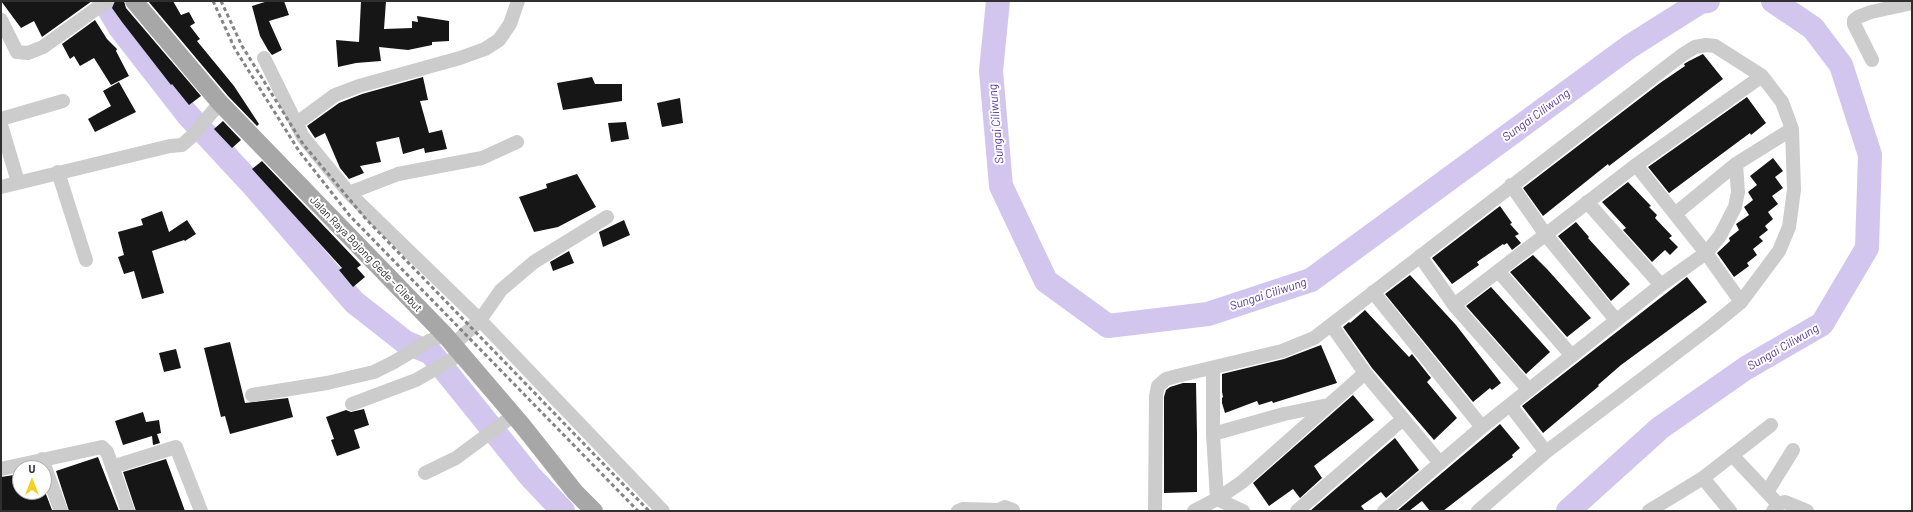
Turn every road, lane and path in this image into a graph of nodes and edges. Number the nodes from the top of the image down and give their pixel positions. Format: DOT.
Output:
graph roads {
  1 [pos="134,1"];
  2 [pos="518,1"];
  3 [pos="1905,4"];
  4 [pos="102,5"];
  5 [pos="1,20"];
  6 [pos="264,58"];
  7 [pos="1872,60"];
  8 [pos="1762,76"];
  9 [pos="63,101"];
  10 [pos="217,106"];
  11 [pos="1,119"];
  12 [pos="296,123"];
  13 [pos="1,125"];
  14 [pos="1792,129"];
  15 [pos="517,142"];
  16 [pos="1736,164"];
  17 [pos="1636,165"];
  18 [pos="58,172"];
  19 [pos="18,182"];
  20 [pos="1511,185"];
  21 [pos="1,187"];
  22 [pos="350,193"];
  23 [pos="1587,202"];
  24 [pos="1675,214"];
  25 [pos="607,217"];
  26 [pos="1546,235"];
  27 [pos="1706,252"];
  28 [pos="1420,256"];
  29 [pos="86,260"];
  30 [pos="1499,272"];
  31 [pos="1661,285"];
  32 [pos="1373,292"];
  33 [pos="1741,302"];
  34 [pos="1454,305"];
  35 [pos="480,320"];
  36 [pos="1616,320"];
  37 [pos="1332,326"];
  38 [pos="447,347"];
  39 [pos="1572,356"];
  40 [pos="1213,368"];
  41 [pos="1365,373"];
  42 [pos="1529,390"];
  43 [pos="252,395"];
  44 [pos="352,404"];
  45 [pos="1330,405"];
  46 [pos="1510,405"];
  47 [pos="514,415"];
  48 [pos="1403,419"];
  49 [pos="1771,425"];
  50 [pos="1482,427"];
  51 [pos="1213,434"];
  52 [pos="1793,450"];
  53 [pos="1546,452"];
  54 [pos="1732,455"];
  55 [pos="42,459"];
  56 [pos="1440,463"];
  57 [pos="112,468"];
  58 [pos="1,469"];
  59 [pos="425,473"];
  60 [pos="1703,478"];
  61 [pos="1766,492"];
  62 [pos="1217,499"];
  63 [pos="1775,507"];
  64 [pos="1013,510"];
  65 [pos="1654,510"];
  66 [pos="61,511"];
  67 [pos="128,511"];
  68 [pos="200,511"];
  69 [pos="594,511"];
  70 [pos="663,511"];
  71 [pos="958,511"];
  72 [pos="1155,511"];
  73 [pos="1194,511"];
  74 [pos="1243,511"];
  75 [pos="1297,511"];
  76 [pos="1384,511"];
  77 [pos="1478,511"];
  78 [pos="1730,511"];
  79 [pos="1807,511"];
  1 -- 10 [label="main road, Jalan Raya Bojong Gede - Cilebut"];
  2 -- 12 [label="street"];
  3 -- 7 [label="street"];
  4 -- 5 [label="street"];
  6 -- 12 [label="street"];
  8 -- 14 [label="street"];
  8 -- 17 [label="street"];
  8 -- 20 [label="street"];
  9 -- 11 [label="street"];
  10 -- 18 [label="street"];
  10 -- 38 [label="main road, Jalan Raya Bojong Gede - Cilebut"];
  12 -- 22 [label="street"];
  13 -- 19 [label="street"];
  14 -- 16 [label="street"];
  14 -- 33 [label="street"];
  15 -- 22 [label="street"];
  16 -- 24 [label="street"];
  16 -- 27 [label="street"];
  17 -- 23 [label="street"];
  17 -- 24 [label="street"];
  18 -- 19 [label="street"];
  18 -- 29 [label="street"];
  19 -- 21 [label="street"];
  20 -- 26 [label="street"];
  20 -- 28 [label="street"];
  22 -- 35 [label="street"];
  23 -- 26 [label="street"];
  23 -- 31 [label="street"];
  24 -- 27 [label="street"];
  25 -- 35 [label="street"];
  26 -- 30 [label="street"];
  26 -- 36 [label="street"];
  27 -- 31 [label="street"];
  27 -- 33 [label="street"];
  28 -- 32 [label="street"];
  28 -- 34 [label="street"];
  30 -- 34 [label="street"];
  30 -- 39 [label="street"];
  31 -- 36 [label="street"];
  32 -- 37 [label="street"];
  32 -- 50 [label="street"];
  33 -- 53 [label="street"];
  34 -- 42 [label="street"];
  35 -- 38 [label="street"];
  35 -- 70 [label="street"];
  36 -- 39 [label="street"];
  37 -- 40 [label="street"];
  37 -- 41 [label="street"];
  38 -- 43 [label="street"];
  38 -- 44 [label="street"];
  38 -- 47 [label="main road, Jalan Raya Bojong Gede - Cilebut"];
  39 -- 42 [label="street"];
  40 -- 51 [label="street"];
  40 -- 72 [label="street"];
  41 -- 45 [label="street"];
  41 -- 48 [label="street"];
  42 -- 46 [label="street"];
  45 -- 51 [label="street"];
  45 -- 62 [label="street"];
  46 -- 50 [label="street"];
  46 -- 53 [label="street"];
  47 -- 59 [label="street"];
  47 -- 69 [label="main road, Jalan Raya Bojong Gede - Cilebut"];
  48 -- 56 [label="street"];
  48 -- 75 [label="street"];
  49 -- 54 [label="street"];
  50 -- 56 [label="street"];
  51 -- 62 [label="street"];
  52 -- 61 [label="street"];
  53 -- 77 [label="street"];
  54 -- 60 [label="street"];
  54 -- 61 [label="street"];
  55 -- 57 [label="street"];
  55 -- 58 [label="street"];
  55 -- 66 [label="street"];
  56 -- 76 [label="street"];
  57 -- 67 [label="street"];
  57 -- 68 [label="street"];
  60 -- 65 [label="street"];
  60 -- 78 [label="street"];
  61 -- 63 [label="street"];
  62 -- 73 [label="street"];
  62 -- 74 [label="street"];
  63 -- 79 [label="street"];
  64 -- 71 [label="street"];
}
